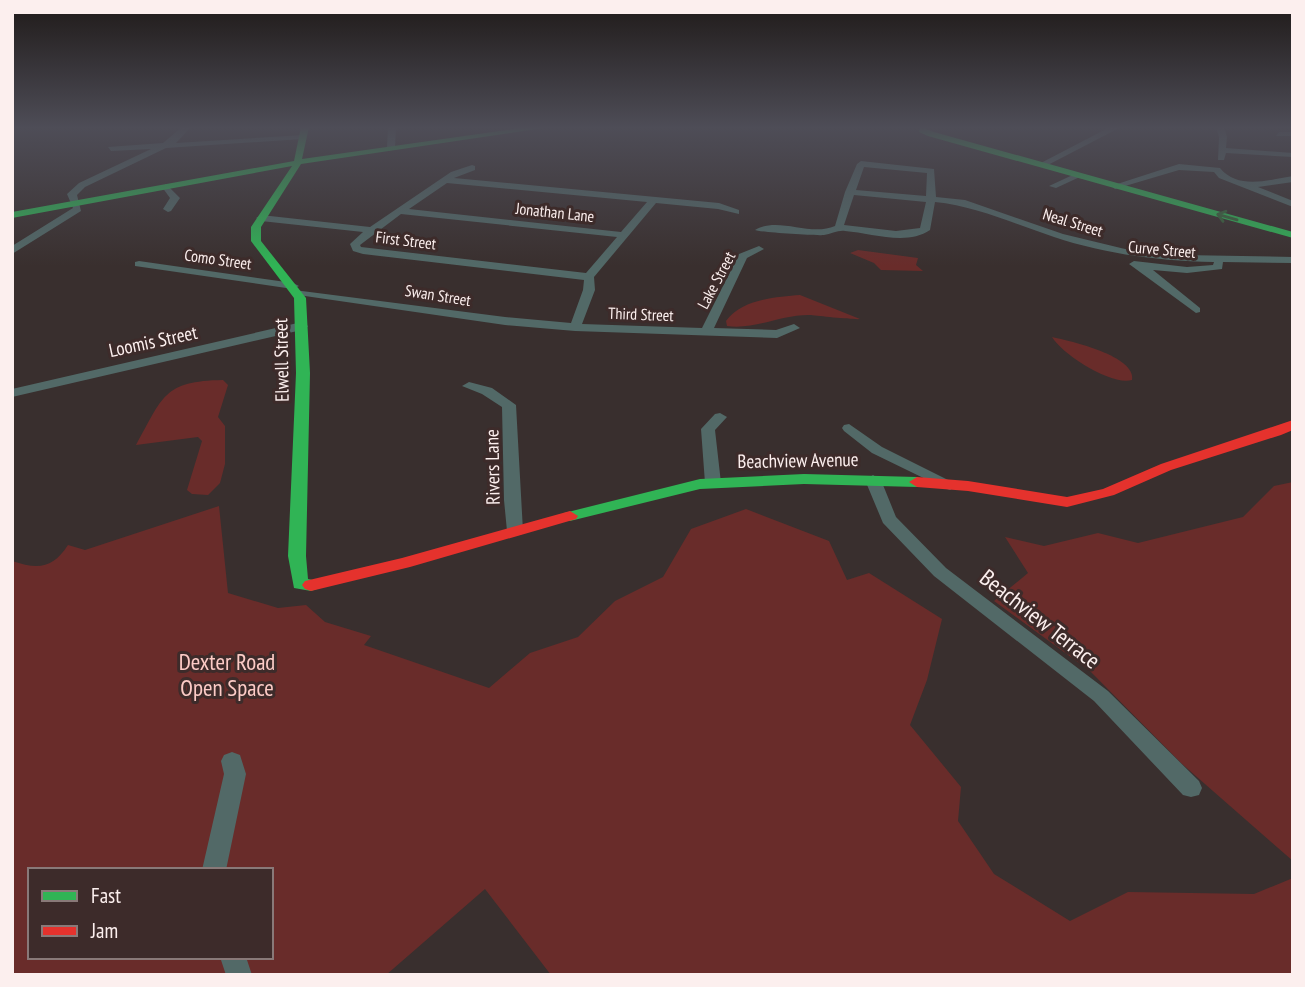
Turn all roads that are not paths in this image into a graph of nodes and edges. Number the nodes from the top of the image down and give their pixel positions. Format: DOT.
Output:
graph roads {
  1 [pos="106,173"];
  2 [pos="240,173"];
  3 [pos="291,173"];
  4 [pos="456,173"];
  5 [pos="857,173"];
  6 [pos="931,173"];
  7 [pos="1072,173"];
  8 [pos="1159,173"];
  9 [pos="1220,173"];
  10 [pos="1080,175"];
  11 [pos="1293,179"];
  12 [pos="445,180"];
  13 [pos="1053,186"];
  14 [pos="1115,186"];
  15 [pos="1245,186"];
  16 [pos="166,187"];
  17 [pos="849,192"];
  18 [pos="931,198"];
  19 [pos="653,200"];
  20 [pos="74,204"];
  21 [pos="1293,204"];
  22 [pos="168,209"];
  23 [pos="398,211"];
  24 [pos="736,212"];
  25 [pos="12,215"];
  26 [pos="261,218"];
  27 [pos="840,227"];
  28 [pos="372,230"];
  29 [pos="760,230"];
  30 [pos="624,235"];
  31 [pos="1293,235"];
  32 [pos="1060,236"];
  33 [pos="759,249"];
  34 [pos="12,251"];
  35 [pos="1214,258"];
  36 [pos="1293,260"];
  37 [pos="139,264"];
  38 [pos="1140,265"];
  39 [pos="589,277"];
  40 [pos="295,289"];
  41 [pos="1196,310"];
  42 [pos="302,326"];
  43 [pos="575,327"];
  44 [pos="794,328"];
  45 [pos="706,332"];
  46 [pos="469,386"];
  47 [pos="12,393"];
  48 [pos="720,417"];
  49 [pos="1293,424"];
  50 [pos="849,428"];
  51 [pos="873,480"];
  52 [pos="713,483"];
  53 [pos="950,485"];
  54 [pos="515,531"];
  55 [pos="302,584"];
  56 [pos="232,761"];
  57 [pos="1191,788"];
  58 [pos="214,868"];
  1 -- 20 [label="street"];
  2 -- 16 [label="street"];
  3 -- 26 [label="street"];
  4 -- 12 [label="street"];
  5 -- 17 [label="street"];
  6 -- 18 [label="street"];
  7 -- 10 [label="street"];
  8 -- 14 [label="street"];
  9 -- 15 [label="street"];
  10 -- 13 [label="street"];
  10 -- 14 [label="street"];
  11 -- 15 [label="street"];
  12 -- 19 [label="street"];
  12 -- 23 [label="street"];
  31 -- 14 [label="street, one-way"];
  15 -- 21 [label="street"];
  16 -- 20 [label="street"];
  16 -- 22 [label="street"];
  17 -- 18 [label="street, Neal Street"];
  17 -- 27 [label="street"];
  18 -- 27 [label="street"];
  18 -- 32 [label="street, Neal Street"];
  19 -- 24 [label="street"];
  19 -- 30 [label="street"];
  20 -- 25 [label="street"];
  20 -- 34 [label="street"];
  23 -- 28 [label="street"];
  23 -- 30 [label="street, Jonathan Lane"];
  26 -- 28 [label="street, First Street"];
  26 -- 40 [label="street"];
  27 -- 29 [label="street"];
  28 -- 39 [label="street, First Street"];
  30 -- 39 [label="street"];
  32 -- 35 [label="street, Neal Street"];
  32 -- 38 [label="street, Curve Street"];
  33 -- 45 [label="street, Lake Street"];
  35 -- 36 [label="street, Neal Street"];
  35 -- 38 [label="street, Curve Street"];
  37 -- 40 [label="street, Como Street"];
  38 -- 41 [label="street"];
  39 -- 43 [label="street"];
  40 -- 42 [label="street, Elwell Street"];
  40 -- 43 [label="street, Swan Street"];
  42 -- 47 [label="street, Loomis Street"];
  42 -- 55 [label="street, Elwell Street"];
  43 -- 45 [label="street, Third Street"];
  44 -- 45 [label="street, Third Street"];
  46 -- 54 [label="street, Rivers Lane"];
  48 -- 52 [label="street"];
  49 -- 53 [label="street, Beachview Avenue"];
  50 -- 53 [label="street"];
  51 -- 52 [label="street, Beachview Avenue"];
  51 -- 53 [label="street, Beachview Avenue"];
  51 -- 57 [label="street, Beachview Terrace"];
  52 -- 54 [label="street, Beachview Avenue"];
  54 -- 55 [label="street, Beachview Avenue"];
  56 -- 58 [label="street"];
}
